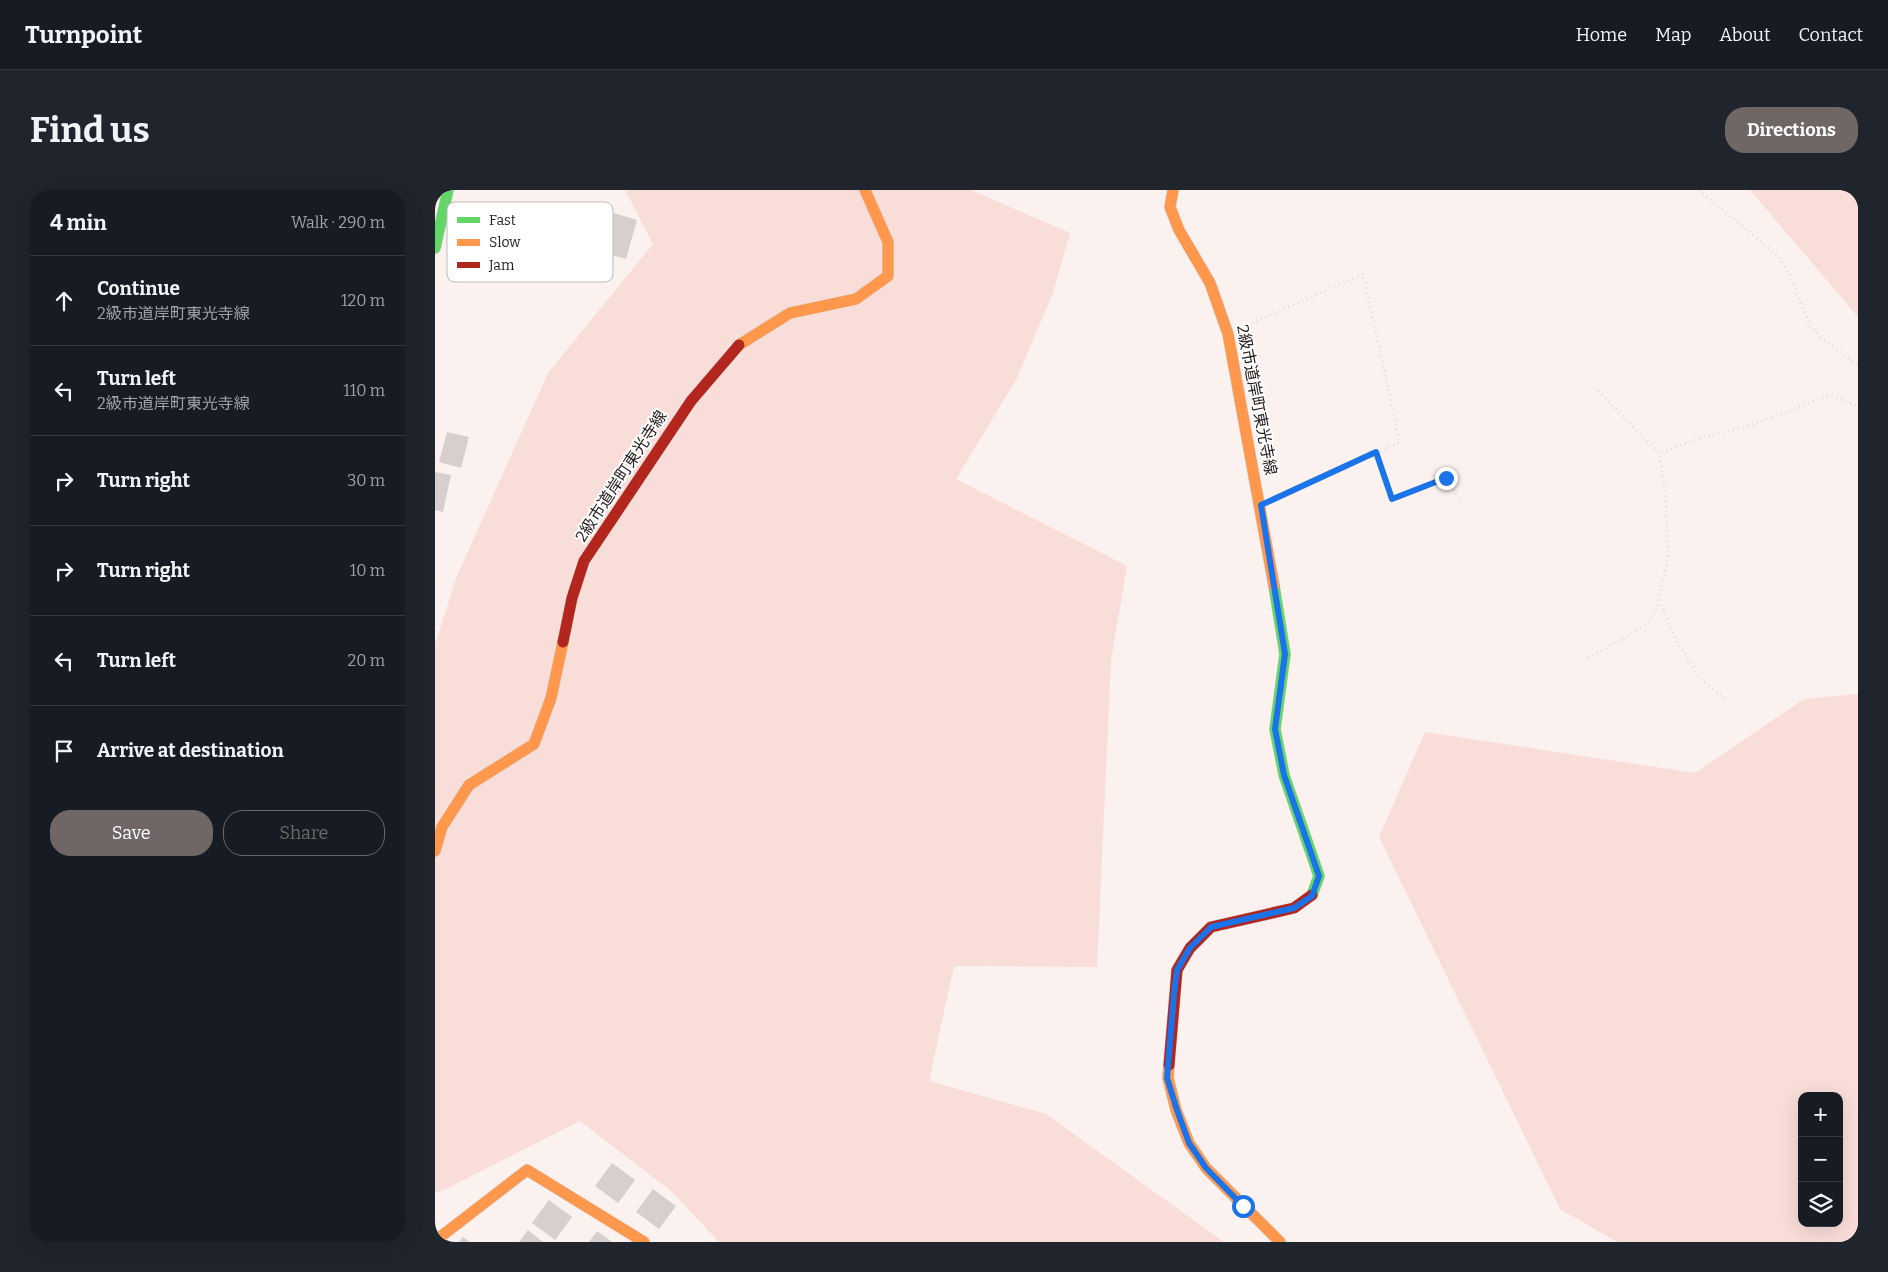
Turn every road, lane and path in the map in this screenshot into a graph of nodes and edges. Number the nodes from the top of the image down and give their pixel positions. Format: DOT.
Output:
graph roads {
  1 [pos="449,190"];
  2 [pos="865,190"];
  3 [pos="1173,190"];
  4 [pos="1699,190"];
  5 [pos="435,248"];
  6 [pos="1229,334"];
  7 [pos="1858,365"];
  8 [pos="1597,391"];
  9 [pos="1858,406"];
  10 [pos="1376,452"];
  11 [pos="1659,454"];
  12 [pos="1460,500"];
  13 [pos="1261,505"];
  14 [pos="1659,599"];
  15 [pos="1589,658"];
  16 [pos="1725,700"];
  17 [pos="435,851"];
  18 [pos="435,1241"];
  19 [pos="644,1242"];
  20 [pos="1280,1242"];
  1 -- 5 [label="street"];
  2 -- 17 [label="street, 2級市道岸町東光寺線"];
  3 -- 6 [label="street, 2級市道岸町東光寺線"];
  4 -- 7 [label="path"];
  6 -- 10 [label="path"];
  6 -- 13 [label="street, 2級市道岸町東光寺線"];
  8 -- 11 [label="path"];
  9 -- 11 [label="path"];
  10 -- 12 [label="path"];
  10 -- 13 [label="path"];
  11 -- 14 [label="path"];
  13 -- 20 [label="street, 2級市道岸町東光寺線"];
  14 -- 15 [label="path"];
  14 -- 16 [label="path"];
  18 -- 19 [label="street"];
}
